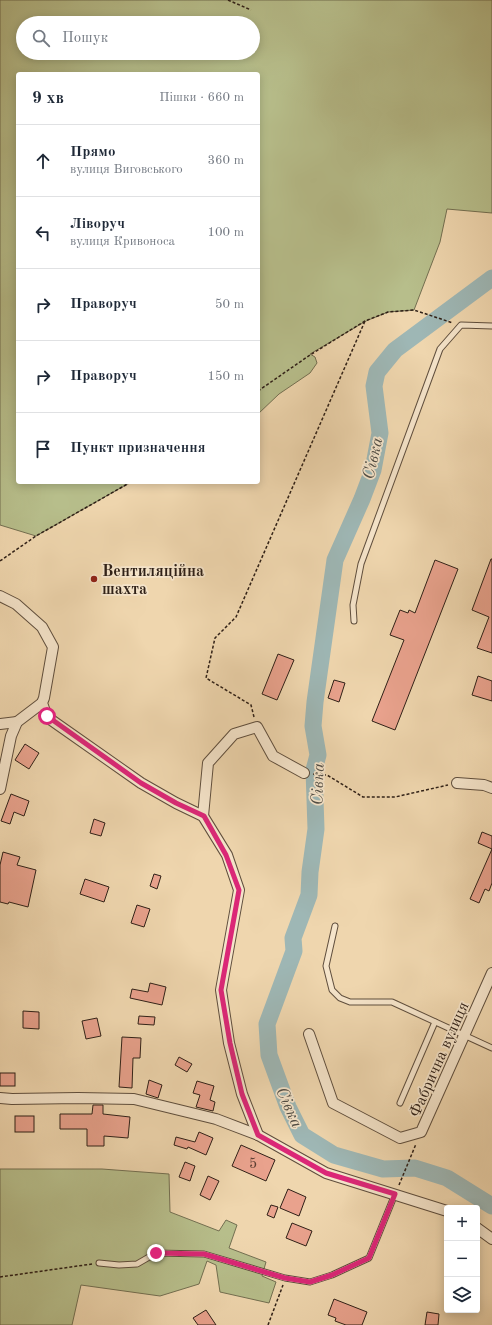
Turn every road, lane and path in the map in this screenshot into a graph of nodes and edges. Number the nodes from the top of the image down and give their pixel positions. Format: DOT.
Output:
graph roads {
  1 [pos="228,0"];
  2 [pos="251,10"];
  3 [pos="444,320"];
  4 [pos="366,321"];
  5 [pos="492,326"];
  6 [pos="260,390"];
  7 [pos="127,484"];
  8 [pos="0,561"];
  9 [pos="0,596"];
  10 [pos="354,621"];
  11 [pos="42,703"];
  12 [pos="17,722"];
  13 [pos="0,724"];
  14 [pos="257,727"];
  15 [pos="304,773"];
  16 [pos="457,783"];
  17 [pos="492,788"];
  18 [pos="0,789"];
  19 [pos="204,816"];
  20 [pos="335,926"];
  21 [pos="492,973"];
  22 [pos="435,1022"];
  23 [pos="309,1034"];
  24 [pos="465,1035"];
  25 [pos="492,1048"];
  26 [pos="0,1098"];
  27 [pos="400,1103"];
  28 [pos="421,1132"];
  29 [pos="258,1135"];
  30 [pos="403,1175"];
  31 [pos="395,1194"];
  32 [pos="444,1210"];
  33 [pos="480,1230"];
  34 [pos="492,1239"];
  35 [pos="100,1263"];
  36 [pos="0,1277"];
  37 [pos="285,1278"];
  38 [pos="268,1325"];
  1 -- 2 [label="path"];
  3 -- 4 [label="path"];
  4 -- 6 [label="path"];
  4 -- 14 [label="path"];
  5 -- 10 [label="lane"];
  7 -- 8 [label="path"];
  9 -- 11 [label="street"];
  11 -- 12 [label="street"];
  11 -- 19 [label="street"];
  12 -- 13 [label="street"];
  12 -- 18 [label="street"];
  14 -- 15 [label="street"];
  14 -- 19 [label="street"];
  15 -- 16 [label="path"];
  16 -- 17 [label="street"];
  19 -- 29 [label="street"];
  20 -- 22 [label="lane"];
  21 -- 24 [label="street, Фабрична вулиця"];
  22 -- 24 [label="lane"];
  22 -- 27 [label="lane"];
  23 -- 28 [label="street, Фабрична вулиця"];
  24 -- 25 [label="lane"];
  24 -- 28 [label="street, Фабрична вулиця"];
  26 -- 29 [label="street"];
  28 -- 30 [label="path"];
  29 -- 31 [label="street"];
  31 -- 32 [label="street"];
  31 -- 37 [label="lane"];
  33 -- 34 [label="street"];
  35 -- 36 [label="path"];
  35 -- 37 [label="lane"];
  37 -- 38 [label="path"];
}
